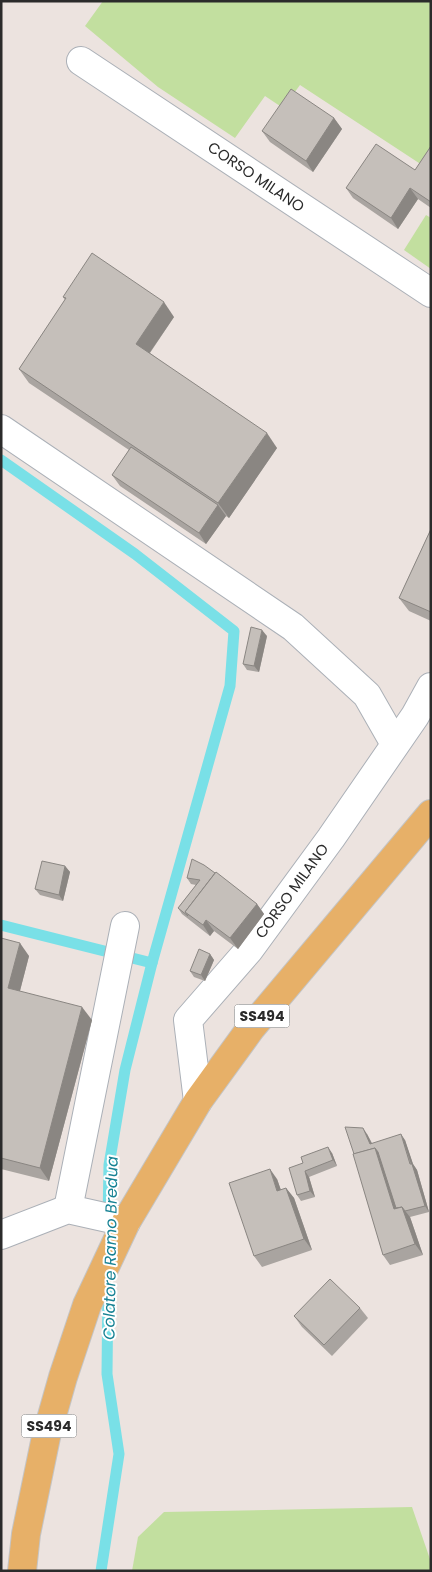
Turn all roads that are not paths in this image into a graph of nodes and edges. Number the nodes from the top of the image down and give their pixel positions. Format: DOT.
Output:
graph roads {
  1 [pos="81,61"];
  2 [pos="431,292"];
  3 [pos="1,429"];
  4 [pos="431,687"];
  5 [pos="396,744"];
  6 [pos="431,814"];
  7 [pos="123,933"];
  8 [pos="198,1101"];
  9 [pos="79,1212"];
  10 [pos="123,1227"];
  11 [pos="1,1236"];
  12 [pos="22,1571"];
  1 -- 2 [label="street, CORSO MILANO"];
  3 -- 5 [label="street"];
  4 -- 5 [label="street, CORSO MILANO"];
  5 -- 8 [label="street, CORSO MILANO"];
  6 -- 8 [label="main road, SS494"];
  7 -- 9 [label="street"];
  8 -- 10 [label="main road, SS494"];
  9 -- 10 [label="street"];
  9 -- 11 [label="street"];
  10 -- 12 [label="main road, SS494"];
}
